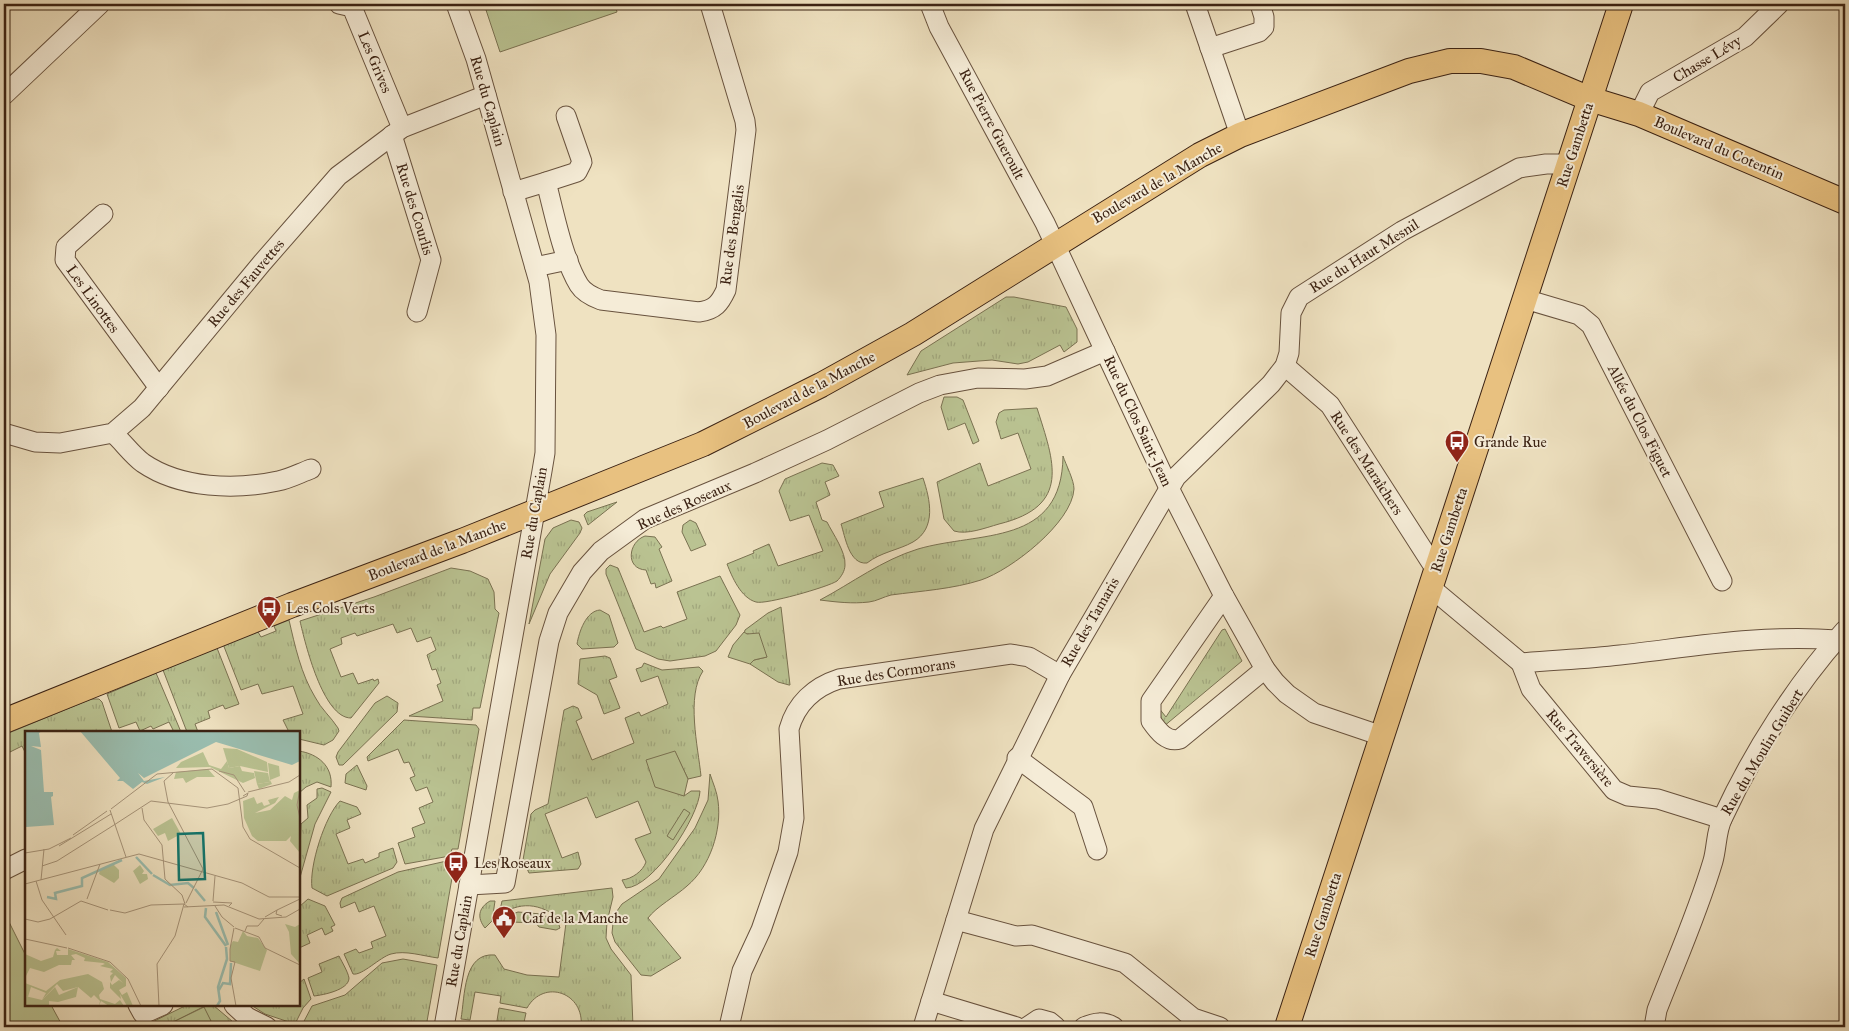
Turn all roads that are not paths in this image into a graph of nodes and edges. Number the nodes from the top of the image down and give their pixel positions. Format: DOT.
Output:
graph roads {
  1 [pos="100,4"];
  2 [pos="339,4"];
  3 [pos="456,4"];
  4 [pos="710,4"];
  5 [pos="930,4"];
  6 [pos="1195,4"];
  7 [pos="1260,4"];
  8 [pos="1622,4"];
  9 [pos="1779,4"];
  10 [pos="1210,48"];
  11 [pos="4,95"];
  12 [pos="486,95"];
  13 [pos="1590,99"];
  14 [pos="1639,114"];
  15 [pos="566,116"];
  16 [pos="397,131"];
  17 [pos="1240,135"];
  18 [pos="1569,164"];
  19 [pos="546,182"];
  20 [pos="514,192"];
  21 [pos="1845,202"];
  22 [pos="103,214"];
  23 [pos="1054,245"];
  24 [pos="568,260"];
  25 [pos="535,268"];
  26 [pos="1525,299"];
  27 [pos="417,312"];
  28 [pos="1105,351"];
  29 [pos="1285,366"];
  30 [pos="159,388"];
  31 [pos="4,433"];
  32 [pos="113,433"];
  33 [pos="311,469"];
  34 [pos="1169,488"];
  35 [pos="534,512"];
  36 [pos="1433,579"];
  37 [pos="1722,581"];
  38 [pos="1224,596"];
  39 [pos="1841,635"];
  40 [pos="1521,662"];
  41 [pos="1265,669"];
  42 [pos="1060,674"];
  43 [pos="4,721"];
  44 [pos="1382,736"];
  45 [pos="1017,758"];
  46 [pos="1722,819"];
  47 [pos="1098,850"];
  48 [pos="25,860"];
  49 [pos="4,870"];
  50 [pos="469,885"];
  51 [pos="956,920"];
  52 [pos="931,1001"];
  53 [pos="139,1006"];
  54 [pos="161,1006"];
  55 [pos="235,1006"];
  56 [pos="267,1027"];
  57 [pos="444,1027"];
  58 [pos="729,1027"];
  59 [pos="923,1027"];
  60 [pos="1017,1027"];
  61 [pos="1027,1027"];
  62 [pos="1056,1027"];
  63 [pos="1084,1027"];
  64 [pos="1114,1027"];
  65 [pos="1220,1027"];
  66 [pos="1286,1027"];
  67 [pos="1654,1027"];
  1 -- 11 [label="street"];
  2 -- 16 [label="street, Les Grives"];
  3 -- 12 [label="street, Rue du Caplain"];
  4 -- 24 [label="street, Rue des Bengalis"];
  5 -- 23 [label="street, Rue Pierre Gueroult"];
  6 -- 10 [label="street"];
  7 -- 10 [label="street"];
  8 -- 13 [label="main road, Rue Gambetta"];
  9 -- 14 [label="street, Chasse Lévy"];
  10 -- 17 [label="street"];
  12 -- 16 [label="street, Rue des Fauvettes"];
  12 -- 20 [label="street, Rue du Caplain"];
  13 -- 14 [label="main road, Boulevard du Cotentin"];
  13 -- 17 [label="main road, Boulevard de la Manche"];
  13 -- 18 [label="main road, Rue Gambetta"];
  14 -- 21 [label="main road, Boulevard du Cotentin"];
  15 -- 19 [label="street"];
  16 -- 27 [label="street, Rue des Courlis"];
  16 -- 30 [label="street, Rue des Fauvettes"];
  17 -- 23 [label="main road, Boulevard de la Manche"];
  18 -- 26 [label="main road, Rue Gambetta"];
  18 -- 29 [label="street, Rue du Haut Mesnil"];
  19 -- 20 [label="street"];
  19 -- 24 [label="street, Rue des Bengalis"];
  20 -- 25 [label="street, Rue du Caplain"];
  22 -- 30 [label="street, Les Linottes"];
  23 -- 28 [label="street, Rue du Clos Saint-Jean"];
  23 -- 35 [label="main road, Boulevard de la Manche"];
  24 -- 25 [label="street"];
  25 -- 35 [label="street, Rue du Caplain"];
  26 -- 36 [label="main road, Rue Gambetta"];
  26 -- 37 [label="street, Allée du Clos Figuet"];
  28 -- 34 [label="street, Rue du Clos Saint-Jean"];
  28 -- 50 [label="street, Rue des Roseaux"];
  29 -- 34 [label="street, Rue du Haut Mesnil"];
  29 -- 36 [label="street, Rue des Maraîchers"];
  30 -- 32 [label="street, Rue des Fauvettes"];
  31 -- 32 [label="street"];
  32 -- 33 [label="street"];
  34 -- 38 [label="street, Rue du Clos Saint-Jean"];
  34 -- 42 [label="street, Rue des Tamaris"];
  35 -- 43 [label="main road, Boulevard de la Manche"];
  35 -- 50 [label="street, Rue du Caplain"];
  36 -- 40 [label="street"];
  36 -- 44 [label="main road, Rue Gambetta"];
  38 -- 41 [label="street, Rue du Clos Saint-Jean"];
  38 -- 41 [label="street"];
  39 -- 40 [label="street"];
  39 -- 46 [label="street, Rue du Moulin Guibert"];
  40 -- 46 [label="street, Rue Traversière"];
  41 -- 44 [label="street, Rue du Clos Saint-Jean"];
  42 -- 45 [label="street, Rue des Tamaris"];
  42 -- 58 [label="street, Rue des Cormorans"];
  44 -- 66 [label="main road, Rue Gambetta"];
  45 -- 47 [label="street"];
  45 -- 51 [label="street, Rue des Tamaris"];
  46 -- 67 [label="street, Rue du Moulin Guibert"];
  48 -- 49 [label="street"];
  50 -- 57 [label="street, Rue du Caplain"];
  51 -- 52 [label="street, Rue des Tamaris"];
  51 -- 65 [label="street"];
  52 -- 59 [label="street, Rue des Tamaris"];
  52 -- 60 [label="street"];
  53 -- 54 [label="street"];
  55 -- 56 [label="street"];
  61 -- 62 [label="street"];
  63 -- 64 [label="street"];
}
